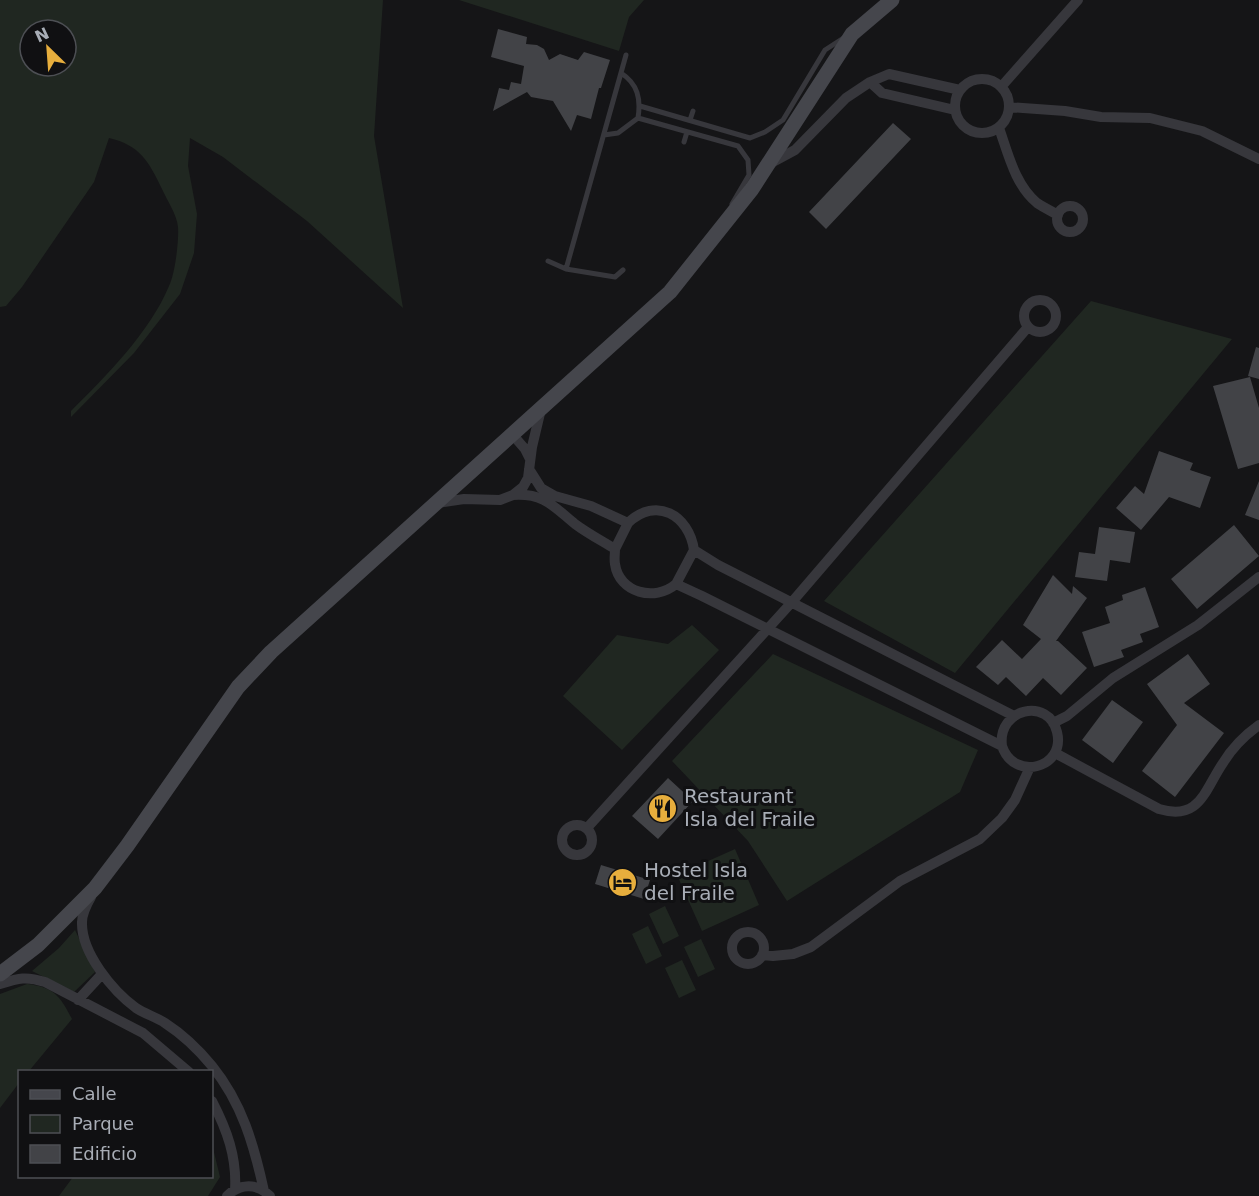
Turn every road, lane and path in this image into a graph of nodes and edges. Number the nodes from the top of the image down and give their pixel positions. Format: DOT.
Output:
graph roads {
  1 [pos="892,0"];
  2 [pos="1078,0"];
  3 [pos="852,34"];
  4 [pos="626,56"];
  5 [pos="621,73"];
  6 [pos="870,82"];
  7 [pos="1001,87"];
  8 [pos="960,90"];
  9 [pos="640,106"];
  10 [pos="1009,107"];
  11 [pos="955,110"];
  12 [pos="693,111"];
  13 [pos="638,118"];
  14 [pos="690,120"];
  15 [pos="999,128"];
  16 [pos="687,132"];
  17 [pos="604,135"];
  18 [pos="684,142"];
  19 [pos="1259,159"];
  20 [pos="767,165"];
  21 [pos="1058,215"];
  22 [pos="723,226"];
  23 [pos="548,261"];
  24 [pos="566,269"];
  25 [pos="623,270"];
  26 [pos="1028,327"];
  27 [pos="542,406"];
  28 [pos="512,434"];
  29 [pos="530,464"];
  30 [pos="459,482"];
  31 [pos="513,495"];
  32 [pos="482,500"];
  33 [pos="437,503"];
  34 [pos="628,523"];
  35 [pos="615,549"];
  36 [pos="694,550"];
  37 [pos="1259,577"];
  38 [pos="676,584"];
  39 [pos="792,602"];
  40 [pos="768,630"];
  41 [pos="1014,716"];
  42 [pos="1053,723"];
  43 [pos="1259,725"];
  44 [pos="1002,746"];
  45 [pos="1055,753"];
  46 [pos="1030,767"];
  47 [pos="587,828"];
  48 [pos="95,888"];
  49 [pos="762,955"];
  50 [pos="0,974"];
  51 [pos="102,974"];
  52 [pos="0,984"];
  53 [pos="78,1000"];
  54 [pos="188,1070"];
  55 [pos="213,1103"];
  56 [pos="231,1193"];
  57 [pos="267,1193"];
  1 -- 3 [label="main road"];
  2 -- 7 [label="street"];
  3 -- 14 [label="lane"];
  3 -- 20 [label="main road"];
  4 -- 5 [label="lane"];
  5 -- 9 [label="lane"];
  5 -- 17 [label="lane"];
  6 -- 8 [label="street"];
  6 -- 11 [label="street"];
  6 -- 20 [label="street"];
  7 -- 8 [label="street"];
  7 -- 10 [label="street"];
  8 -- 11 [label="street"];
  9 -- 13 [label="lane"];
  9 -- 14 [label="lane"];
  10 -- 15 [label="street"];
  10 -- 19 [label="street"];
  11 -- 15 [label="street"];
  12 -- 14 [label="lane"];
  13 -- 16 [label="lane"];
  13 -- 17 [label="lane"];
  15 -- 21 [label="street"];
  16 -- 18 [label="lane"];
  16 -- 22 [label="lane"];
  17 -- 24 [label="lane"];
  20 -- 22 [label="main road"];
  22 -- 27 [label="main road"];
  23 -- 24 [label="lane"];
  24 -- 25 [label="lane"];
  26 -- 39 [label="street"];
  27 -- 28 [label="main road"];
  27 -- 29 [label="street"];
  28 -- 29 [label="street"];
  28 -- 30 [label="main road"];
  29 -- 31 [label="street"];
  29 -- 34 [label="street"];
  30 -- 32 [label="street"];
  30 -- 33 [label="main road"];
  31 -- 32 [label="street"];
  31 -- 35 [label="street"];
  32 -- 33 [label="street"];
  33 -- 48 [label="main road"];
  34 -- 35 [label="street"];
  34 -- 36 [label="street"];
  35 -- 38 [label="street"];
  36 -- 38 [label="street"];
  36 -- 39 [label="street"];
  37 -- 42 [label="street"];
  38 -- 40 [label="street"];
  39 -- 40 [label="street"];
  39 -- 41 [label="street"];
  40 -- 44 [label="street"];
  40 -- 47 [label="street"];
  41 -- 42 [label="street"];
  41 -- 44 [label="street"];
  42 -- 45 [label="street"];
  43 -- 45 [label="street"];
  44 -- 46 [label="street"];
  45 -- 46 [label="street"];
  46 -- 49 [label="street"];
  48 -- 50 [label="main road"];
  48 -- 51 [label="street"];
  51 -- 53 [label="street"];
  51 -- 57 [label="street"];
  52 -- 53 [label="street"];
  53 -- 54 [label="street"];
  55 -- 56 [label="street"];
  56 -- 57 [label="street"];
}
